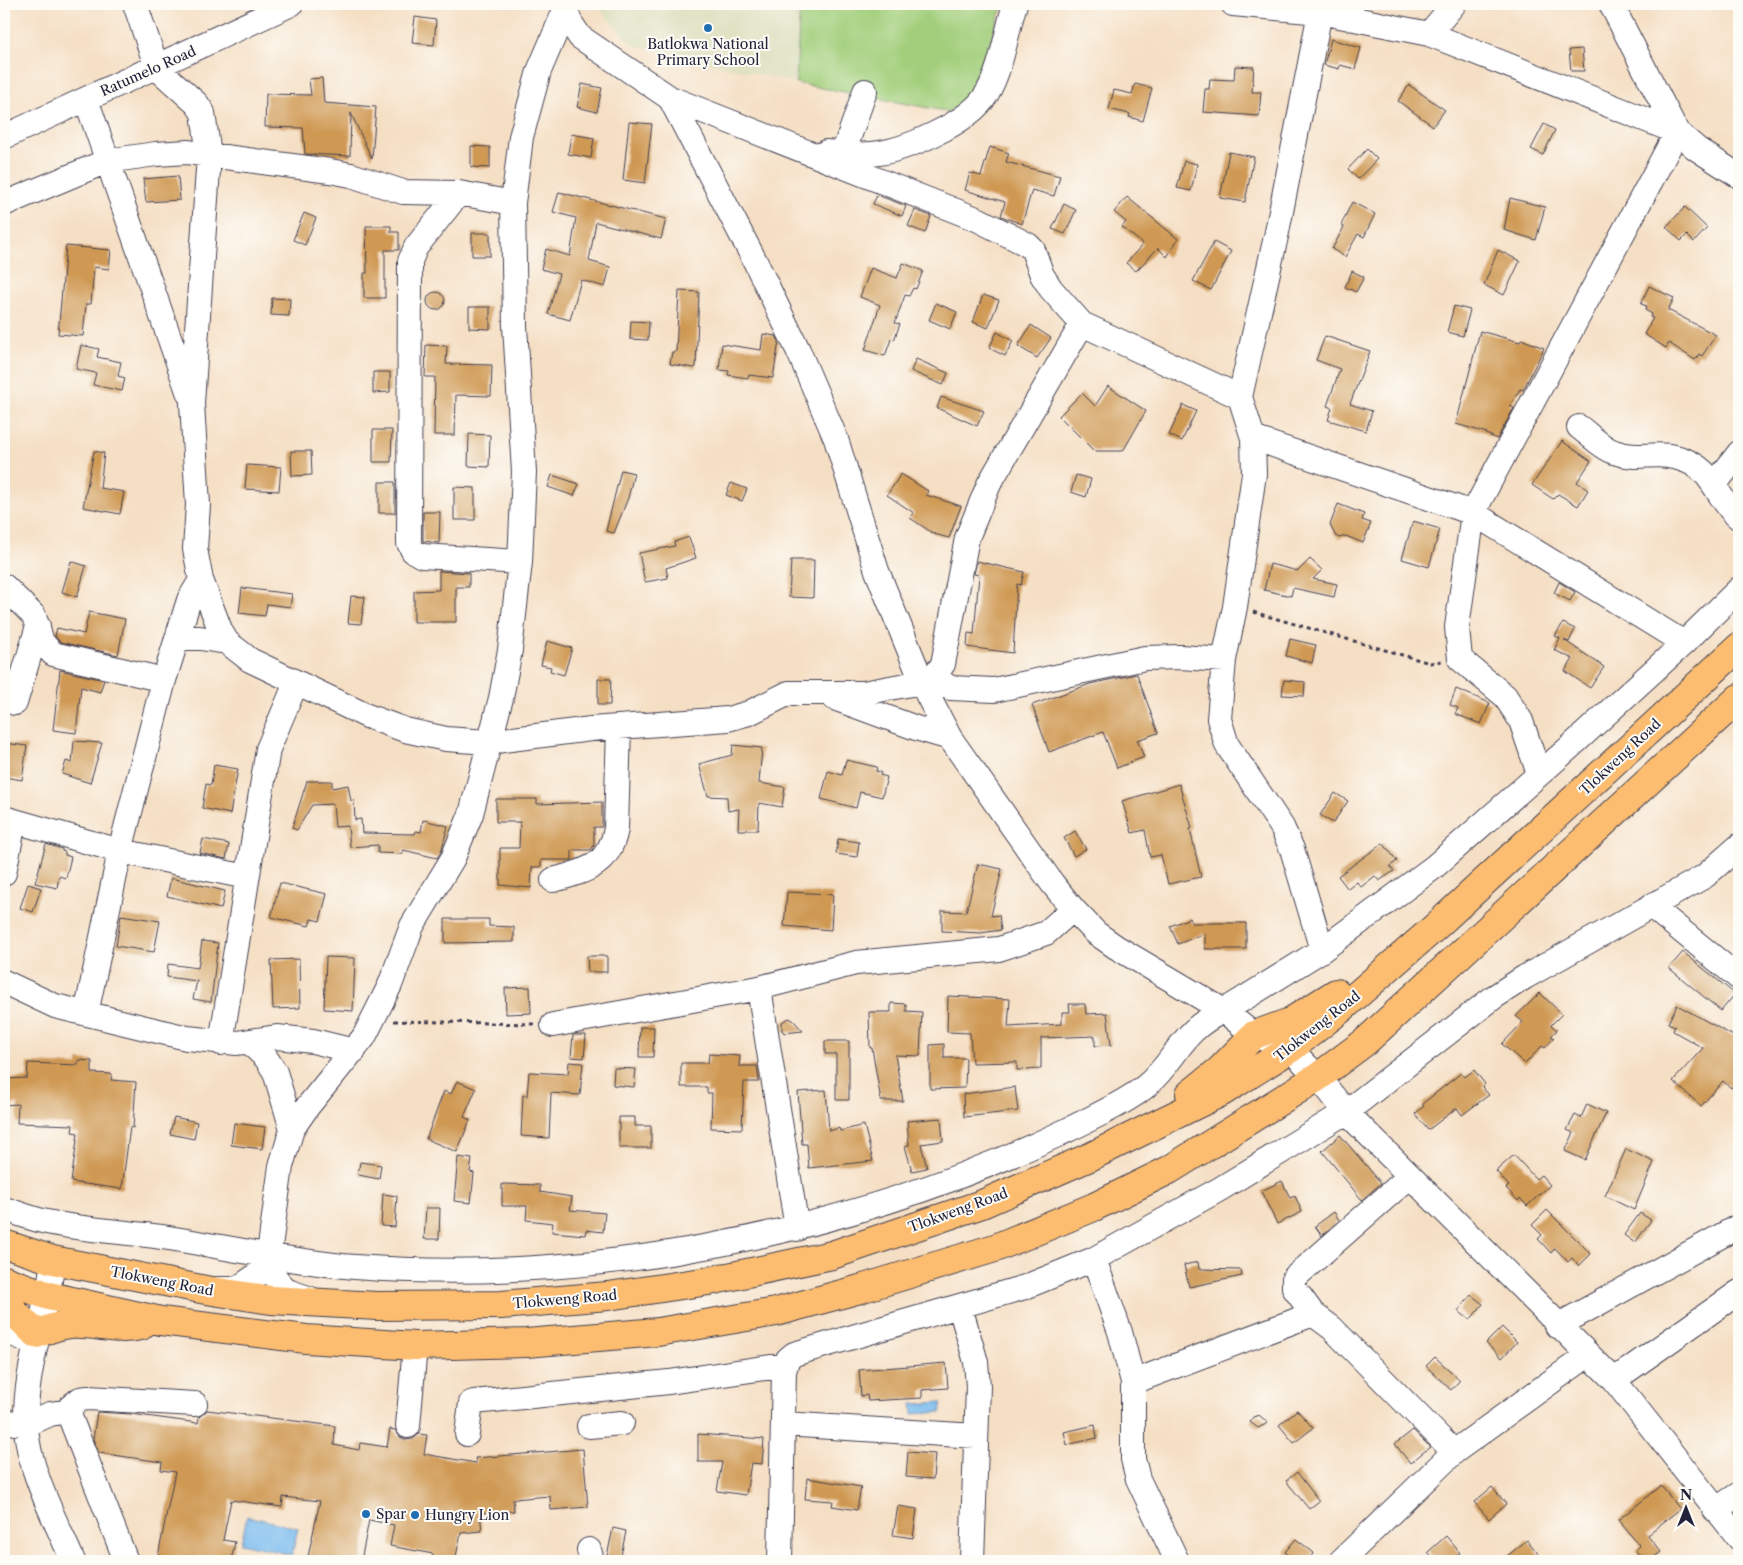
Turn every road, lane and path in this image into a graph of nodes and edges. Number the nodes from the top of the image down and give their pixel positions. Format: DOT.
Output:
graph roads {
  1 [pos="135,4"];
  2 [pos="291,4"];
  3 [pos="1015,4"];
  4 [pos="1233,4"];
  5 [pos="1454,4"];
  6 [pos="1612,4"];
  7 [pos="564,7"];
  8 [pos="1318,8"];
  9 [pos="1429,34"];
  10 [pos="157,68"];
  11 [pos="865,91"];
  12 [pos="670,98"];
  13 [pos="86,99"];
  14 [pos="1677,132"];
  15 [pos="4,137"];
  16 [pos="799,150"];
  17 [pos="843,154"];
  18 [pos="209,155"];
  19 [pos="107,160"];
  20 [pos="1739,176"];
  21 [pos="459,194"];
  22 [pos="513,203"];
  23 [pos="4,204"];
  24 [pos="1082,324"];
  25 [pos="1240,397"];
  26 [pos="192,402"];
  27 [pos="1580,427"];
  28 [pos="1253,438"];
  29 [pos="1739,452"];
  30 [pos="1715,484"];
  31 [pos="1474,513"];
  32 [pos="1739,518"];
  33 [pos="520,562"];
  34 [pos="201,580"];
  35 [pos="4,586"];
  36 [pos="1739,589"];
  37 [pos="1235,607"];
  38 [pos="38,626"];
  39 [pos="177,638"];
  40 [pos="227,642"];
  41 [pos="1684,643"];
  42 [pos="1739,647"];
  43 [pos="1460,659"];
  44 [pos="1224,660"];
  45 [pos="164,680"];
  46 [pos="928,680"];
  47 [pos="296,683"];
  48 [pos="823,693"];
  49 [pos="1739,698"];
  50 [pos="15,703"];
  51 [pos="619,727"];
  52 [pos="950,738"];
  53 [pos="488,742"];
  54 [pos="1539,774"];
  55 [pos="9,820"];
  56 [pos="1739,846"];
  57 [pos="120,851"];
  58 [pos="4,873"];
  59 [pos="247,877"];
  60 [pos="553,880"];
  61 [pos="1651,906"];
  62 [pos="1073,909"];
  63 [pos="1416,944"];
  64 [pos="1322,950"];
  65 [pos="1739,978"];
  66 [pos="4,982"];
  67 [pos="759,988"];
  68 [pos="1224,1011"];
  69 [pos="86,1014"];
  70 [pos="374,1021"];
  71 [pos="552,1025"];
  72 [pos="1254,1036"];
  73 [pos="249,1042"];
  74 [pos="221,1043"];
  75 [pos="1290,1049"];
  76 [pos="354,1050"];
  77 [pos="1318,1077"];
  78 [pos="1346,1112"];
  79 [pos="1162,1121"];
  80 [pos="292,1129"];
  81 [pos="1409,1177"];
  82 [pos="4,1208"];
  83 [pos="1739,1226"];
  84 [pos="797,1228"];
  85 [pos="4,1244"];
  86 [pos="1094,1259"];
  87 [pos="53,1260"];
  88 [pos="268,1262"];
  89 [pos="4,1280"];
  90 [pos="206,1290"];
  91 [pos="1739,1292"];
  92 [pos="49,1296"];
  93 [pos="4,1302"];
  94 [pos="322,1303"];
  95 [pos="960,1307"];
  96 [pos="1313,1314"];
  97 [pos="161,1321"];
  98 [pos="1558,1326"];
  99 [pos="4,1331"];
  100 [pos="36,1339"];
  101 [pos="415,1346"];
  102 [pos="1588,1355"];
  103 [pos="785,1365"];
  104 [pos="1614,1380"];
  105 [pos="1133,1382"];
  106 [pos="194,1404"];
  107 [pos="69,1411"];
  108 [pos="15,1423"];
  109 [pos="622,1423"];
  110 [pos="783,1424"];
  111 [pos="408,1426"];
  112 [pos="589,1426"];
  113 [pos="468,1434"];
  114 [pos="976,1436"];
  115 [pos="1454,1452"];
  116 [pos="1739,1494"];
  117 [pos="1715,1510"];
  118 [pos="1739,1538"];
  119 [pos="73,1561"];
  120 [pos="126,1561"];
  121 [pos="780,1561"];
  122 [pos="972,1561"];
  123 [pos="1177,1561"];
  124 [pos="1341,1561"];
  1 -- 10 [label="street"];
  2 -- 10 [label="street, Ratumelo Road"];
  3 -- 17 [label="street"];
  4 -- 8 [label="street"];
  5 -- 9 [label="street"];
  6 -- 14 [label="street"];
  7 -- 12 [label="street"];
  7 -- 22 [label="street"];
  8 -- 9 [label="street"];
  8 -- 25 [label="street"];
  9 -- 14 [label="street"];
  10 -- 13 [label="street, Ratumelo Road"];
  10 -- 18 [label="street"];
  11 -- 17 [label="street"];
  12 -- 16 [label="street"];
  12 -- 46 [label="street"];
  13 -- 15 [label="street, Ratumelo Road"];
  13 -- 19 [label="street"];
  14 -- 20 [label="street"];
  14 -- 31 [label="street"];
  16 -- 17 [label="street"];
  16 -- 24 [label="street"];
  18 -- 19 [label="street"];
  18 -- 21 [label="street"];
  18 -- 26 [label="street"];
  19 -- 23 [label="street"];
  19 -- 26 [label="street"];
  21 -- 22 [label="street"];
  21 -- 33 [label="street"];
  22 -- 33 [label="street"];
  24 -- 25 [label="street"];
  24 -- 46 [label="street"];
  25 -- 28 [label="street"];
  26 -- 34 [label="street"];
  27 -- 30 [label="street"];
  28 -- 31 [label="street"];
  28 -- 37 [label="street"];
  29 -- 30 [label="street"];
  30 -- 32 [label="street"];
  31 -- 41 [label="street"];
  31 -- 43 [label="street"];
  33 -- 53 [label="street"];
  34 -- 39 [label="street"];
  34 -- 40 [label="street"];
  35 -- 38 [label="street"];
  36 -- 41 [label="street"];
  37 -- 43 [label="path"];
  37 -- 44 [label="street"];
  38 -- 45 [label="street"];
  38 -- 50 [label="street"];
  39 -- 40 [label="street"];
  39 -- 45 [label="street"];
  40 -- 47 [label="street"];
  41 -- 54 [label="street"];
  42 -- 63 [label="main road, Tlokweng Road"];
  43 -- 54 [label="street"];
  44 -- 46 [label="street"];
  44 -- 64 [label="street"];
  45 -- 57 [label="street"];
  46 -- 48 [label="street"];
  46 -- 52 [label="street"];
  47 -- 53 [label="street"];
  47 -- 59 [label="street"];
  48 -- 51 [label="street"];
  48 -- 52 [label="street"];
  49 -- 77 [label="main road"];
  51 -- 53 [label="street"];
  51 -- 60 [label="street"];
  52 -- 62 [label="street"];
  53 -- 70 [label="street"];
  54 -- 64 [label="street"];
  55 -- 57 [label="street"];
  55 -- 58 [label="street"];
  56 -- 61 [label="street"];
  57 -- 59 [label="street"];
  57 -- 69 [label="street"];
  59 -- 74 [label="street"];
  61 -- 65 [label="street"];
  61 -- 78 [label="street"];
  62 -- 67 [label="street"];
  62 -- 68 [label="street"];
  63 -- 72 [label="main road"];
  63 -- 75 [label="main road, Tlokweng Road"];
  64 -- 68 [label="street"];
  66 -- 69 [label="street"];
  67 -- 71 [label="street"];
  67 -- 84 [label="street"];
  68 -- 72 [label="street"];
  68 -- 84 [label="street"];
  69 -- 74 [label="street"];
  70 -- 71 [label="path"];
  70 -- 76 [label="street"];
  72 -- 75 [label="street"];
  72 -- 79 [label="main road"];
  73 -- 74 [label="street"];
  73 -- 76 [label="street"];
  73 -- 80 [label="street"];
  75 -- 77 [label="street"];
  75 -- 79 [label="main road, Tlokweng Road"];
  76 -- 80 [label="street"];
  77 -- 78 [label="street"];
  77 -- 101 [label="main road"];
  78 -- 81 [label="street"];
  78 -- 86 [label="street"];
  79 -- 94 [label="main road, Tlokweng Road"];
  80 -- 88 [label="street"];
  81 -- 96 [label="street"];
  81 -- 98 [label="street"];
  82 -- 88 [label="street"];
  83 -- 98 [label="street"];
  84 -- 88 [label="street"];
  85 -- 87 [label="main road, Tlokweng Road"];
  86 -- 95 [label="street"];
  86 -- 105 [label="street"];
  87 -- 90 [label="main road, Tlokweng Road"];
  87 -- 92 [label="street"];
  88 -- 90 [label="street"];
  88 -- 94 [label="street"];
  89 -- 92 [label="main road"];
  90 -- 94 [label="main road, Tlokweng Road"];
  91 -- 104 [label="street"];
  92 -- 97 [label="main road"];
  92 -- 100 [label="street"];
  93 -- 100 [label="main road"];
  95 -- 103 [label="street"];
  95 -- 114 [label="street"];
  96 -- 105 [label="street"];
  96 -- 115 [label="street"];
  97 -- 100 [label="main road"];
  97 -- 101 [label="main road"];
  98 -- 102 [label="street"];
  99 -- 100 [label="street"];
  100 -- 108 [label="street"];
  101 -- 111 [label="street"];
  102 -- 104 [label="street"];
  102 -- 115 [label="street"];
  103 -- 110 [label="street"];
  103 -- 113 [label="street"];
  104 -- 117 [label="street"];
  105 -- 123 [label="street"];
  106 -- 107 [label="street"];
  107 -- 108 [label="street"];
  107 -- 120 [label="street"];
  108 -- 119 [label="street"];
  109 -- 112 [label="street"];
  110 -- 114 [label="street"];
  110 -- 121 [label="street"];
  114 -- 122 [label="street"];
  115 -- 124 [label="street"];
  116 -- 117 [label="street"];
  117 -- 118 [label="street"];
}
